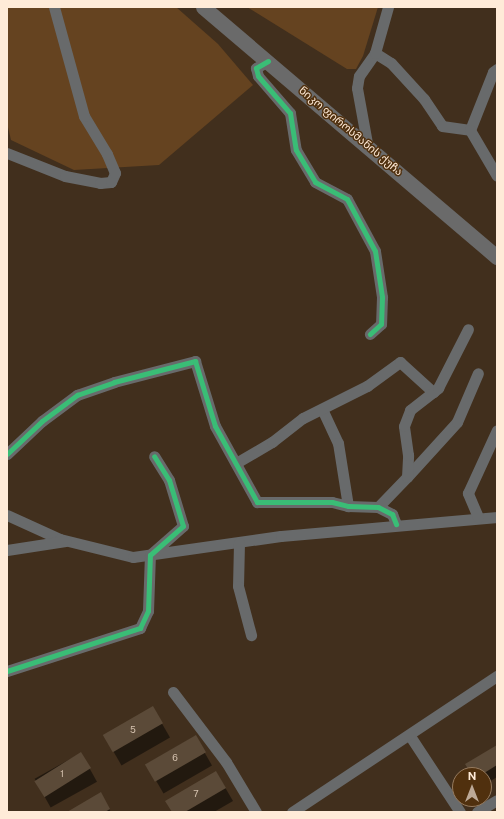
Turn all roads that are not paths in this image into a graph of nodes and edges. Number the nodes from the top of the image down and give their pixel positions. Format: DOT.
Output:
graph roads {
  1 [pos="54,7"];
  2 [pos="203,7"];
  3 [pos="388,7"];
  4 [pos="375,53"];
  5 [pos="268,61"];
  6 [pos="497,69"];
  7 [pos="470,130"];
  8 [pos="367,143"];
  9 [pos="7,153"];
  10 [pos="497,176"];
  11 [pos="497,257"];
  12 [pos="468,329"];
  13 [pos="370,334"];
  14 [pos="478,373"];
  15 [pos="433,392"];
  16 [pos="322,409"];
  17 [pos="497,430"];
  18 [pos="7,454"];
  19 [pos="154,456"];
  20 [pos="236,463"];
  21 [pos="407,477"];
  22 [pos="348,506"];
  23 [pos="378,507"];
  24 [pos="7,515"];
  25 [pos="478,517"];
  26 [pos="497,517"];
  27 [pos="396,524"];
  28 [pos="68,541"];
  29 [pos="239,543"];
  30 [pos="7,550"];
  31 [pos="150,555"];
  32 [pos="252,636"];
  33 [pos="7,671"];
  34 [pos="497,676"];
  35 [pos="173,692"];
  36 [pos="410,736"];
  37 [pos="497,800"];
  38 [pos="256,812"];
  39 [pos="292,812"];
  40 [pos="460,812"];
  41 [pos="477,812"];
  1 -- 9 [label="street"];
  2 -- 5 [label="main road, ნიკო ფიროსმანის ქუჩა"];
  3 -- 4 [label="street"];
  4 -- 7 [label="street"];
  4 -- 8 [label="street"];
  5 -- 8 [label="main road, ნიკო ფიროსმანის ქუჩა"];
  5 -- 13 [label="street"];
  6 -- 7 [label="street"];
  7 -- 10 [label="street"];
  8 -- 11 [label="main road, ნიკო ფიროსმანის ქუჩა"];
  12 -- 15 [label="street"];
  14 -- 21 [label="street"];
  15 -- 16 [label="street"];
  15 -- 21 [label="street"];
  16 -- 20 [label="street"];
  16 -- 22 [label="street"];
  17 -- 25 [label="street"];
  18 -- 20 [label="street"];
  19 -- 31 [label="street"];
  20 -- 22 [label="street"];
  21 -- 23 [label="street"];
  22 -- 23 [label="street"];
  23 -- 27 [label="street"];
  24 -- 28 [label="street"];
  25 -- 26 [label="street"];
  25 -- 27 [label="street"];
  27 -- 29 [label="street"];
  28 -- 30 [label="street"];
  28 -- 31 [label="street"];
  29 -- 31 [label="street"];
  29 -- 32 [label="street"];
  31 -- 33 [label="street"];
  34 -- 36 [label="street"];
  35 -- 38 [label="street"];
  36 -- 39 [label="street"];
  36 -- 40 [label="street"];
  37 -- 41 [label="street"];
}
